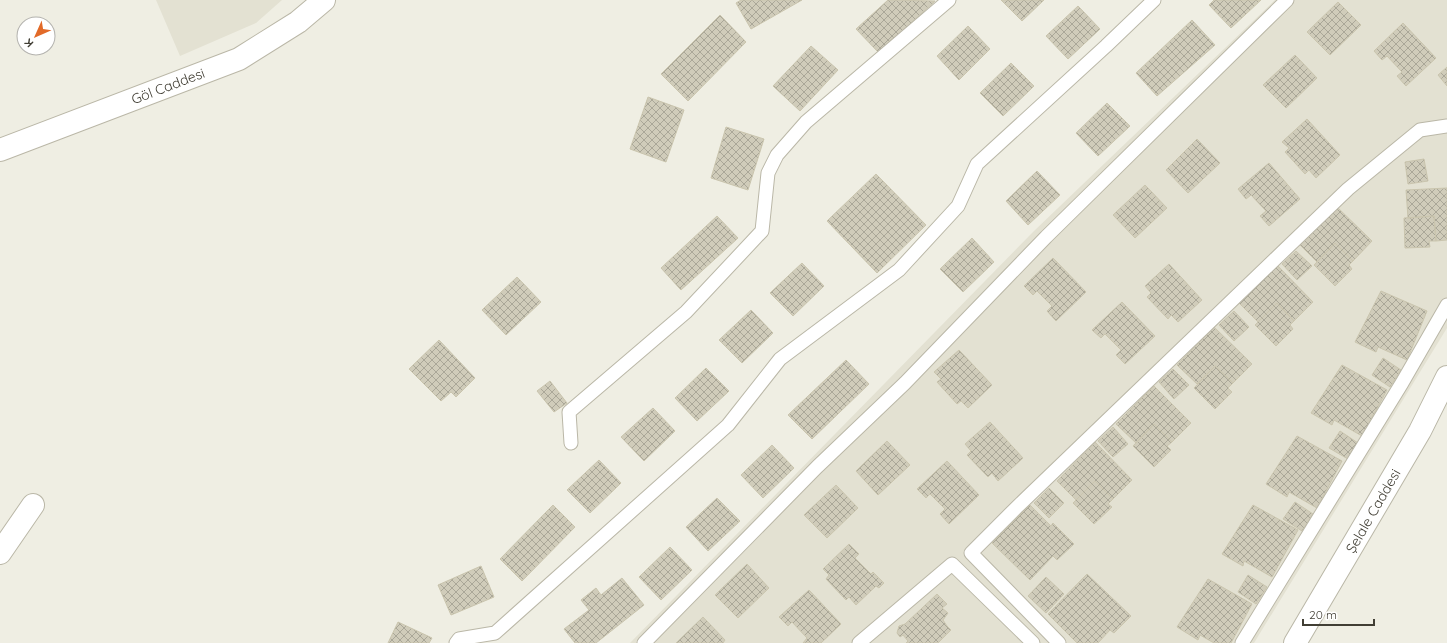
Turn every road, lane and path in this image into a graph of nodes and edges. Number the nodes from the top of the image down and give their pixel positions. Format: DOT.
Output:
graph roads {
  1 [pos="324,0"];
  2 [pos="949,0"];
  3 [pos="1154,0"];
  4 [pos="1287,0"];
  5 [pos="1447,126"];
  6 [pos="0,150"];
  7 [pos="1447,305"];
  8 [pos="1447,377"];
  9 [pos="571,443"];
  10 [pos="32,505"];
  11 [pos="0,553"];
  12 [pos="495,638"];
  13 [pos="456,643"];
  14 [pos="644,643"];
  15 [pos="859,643"];
  16 [pos="1033,643"];
  17 [pos="1059,643"];
  18 [pos="1242,643"];
  19 [pos="1295,643"];
  1 -- 6 [label="street, Göl Caddesi"];
  2 -- 9 [label="lane"];
  3 -- 12 [label="lane"];
  4 -- 14 [label="lane"];
  5 -- 17 [label="lane"];
  7 -- 18 [label="lane"];
  8 -- 19 [label="street, Şelale Caddesi"];
  10 -- 11 [label="street"];
  12 -- 13 [label="lane"];
  15 -- 16 [label="lane"];
}
